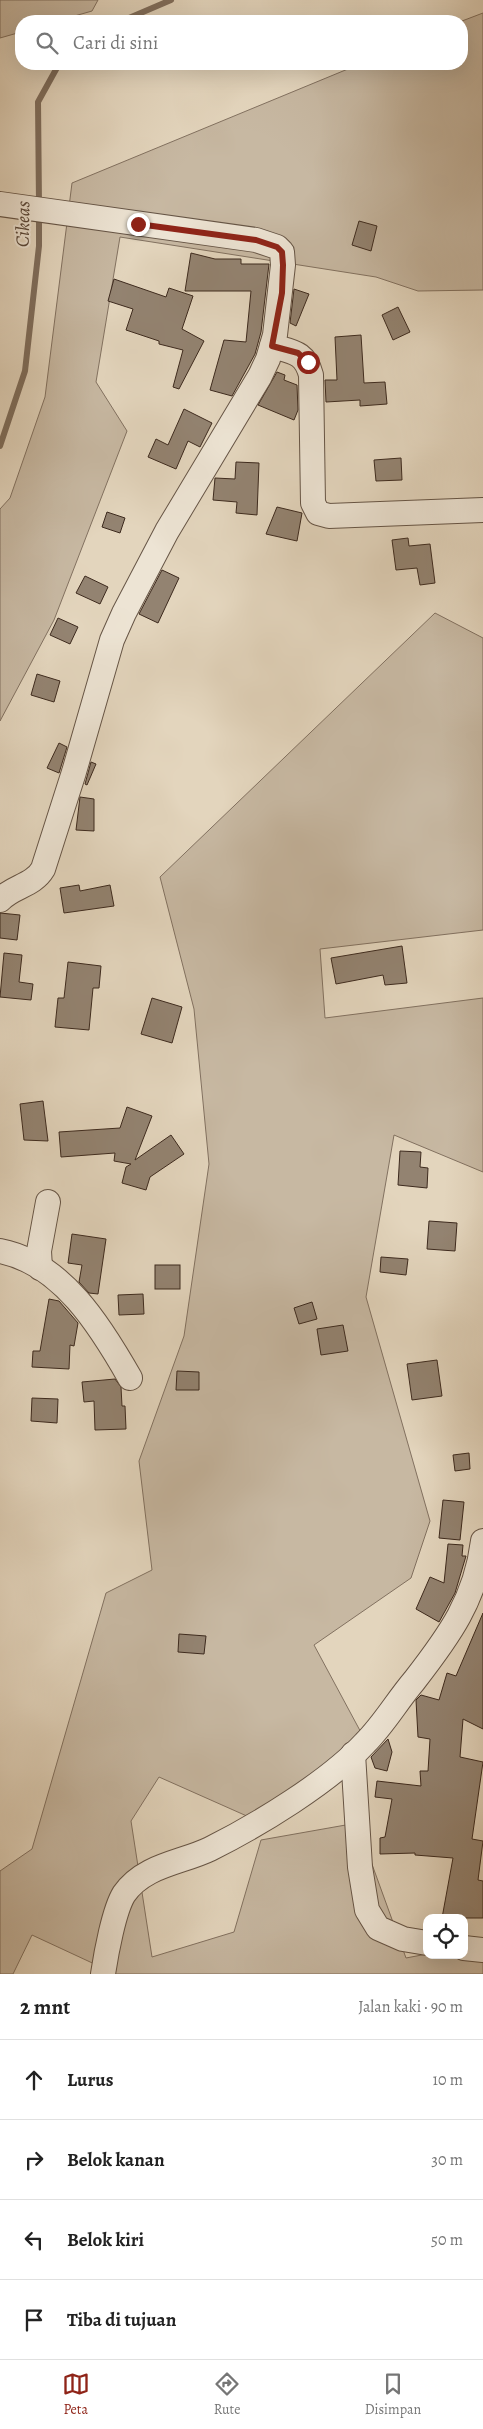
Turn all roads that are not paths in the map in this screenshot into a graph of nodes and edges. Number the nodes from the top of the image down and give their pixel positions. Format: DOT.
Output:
graph roads {
  1 [pos="2,205"];
  2 [pos="272,346"];
  3 [pos="483,510"];
  4 [pos="0,900"];
  5 [pos="48,1202"];
  6 [pos="0,1251"];
  7 [pos="40,1268"];
  8 [pos="130,1378"];
  9 [pos="483,1541"];
  10 [pos="353,1754"];
  11 [pos="423,1942"];
  12 [pos="468,1948"];
  13 [pos="483,1950"];
  14 [pos="103,1974"];
  1 -- 2 [label="street"];
  2 -- 3 [label="street"];
  2 -- 4 [label="street"];
  5 -- 7 [label="street"];
  6 -- 7 [label="street"];
  7 -- 8 [label="street"];
  9 -- 10 [label="street"];
  10 -- 11 [label="street"];
  10 -- 14 [label="street"];
  12 -- 13 [label="street"];
}
